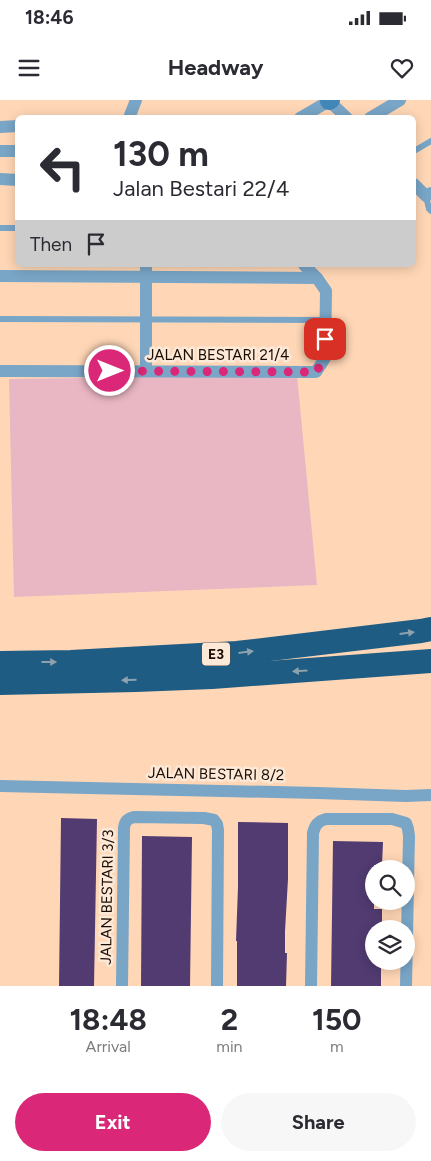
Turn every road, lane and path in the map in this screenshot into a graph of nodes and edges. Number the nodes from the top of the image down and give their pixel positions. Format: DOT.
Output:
graph roads {
  1 [pos="136,100"];
  2 [pos="330,100"];
  3 [pos="400,100"];
  4 [pos="130,115"];
  5 [pos="305,115"];
  6 [pos="344,115"];
  7 [pos="375,115"];
  8 [pos="15,126"];
  9 [pos="0,127"];
  10 [pos="431,141"];
  11 [pos="416,150"];
  12 [pos="0,151"];
  13 [pos="15,151"];
  14 [pos="0,179"];
  15 [pos="15,180"];
  16 [pos="416,185"];
  17 [pos="428,194"];
  18 [pos="431,211"];
  19 [pos="0,228"];
  20 [pos="15,228"];
  21 [pos="306,267"];
  22 [pos="146,271"];
  23 [pos="0,276"];
  24 [pos="318,278"];
  25 [pos="0,319"];
  26 [pos="146,320"];
  27 [pos="325,320"];
  28 [pos="0,371"];
  29 [pos="146,371"];
  30 [pos="431,629"];
  31 [pos="431,662"];
  32 [pos="0,663"];
  33 [pos="0,682"];
  34 [pos="0,786"];
  35 [pos="431,795"];
  36 [pos="122,986"];
  37 [pos="217,986"];
  38 [pos="311,986"];
  39 [pos="406,986"];
  1 -- 4 [label="street"];
  2 -- 5 [label="street"];
  2 -- 6 [label="street"];
  3 -- 7 [label="street"];
  8 -- 9 [label="street"];
  10 -- 11 [label="lane"];
  12 -- 13 [label="street"];
  14 -- 15 [label="street"];
  16 -- 17 [label="street"];
  17 -- 18 [label="lane"];
  19 -- 20 [label="lane"];
  21 -- 24 [label="street"];
  22 -- 23 [label="street"];
  22 -- 24 [label="street"];
  22 -- 26 [label="street"];
  24 -- 27 [label="street"];
  25 -- 26 [label="lane"];
  26 -- 27 [label="lane"];
  26 -- 29 [label="street"];
  27 -- 29 [label="street, JALAN BESTARI 21/4"];
  28 -- 29 [label="street, JALAN BESTARI 21/4"];
  32 -- 30 [label="highway, E3, one-way"];
  31 -- 33 [label="highway, E3, one-way"];
  34 -- 35 [label="street, JALAN BESTARI 8/2"];
  36 -- 37 [label="street, JALAN BESTARI 3/3"];
  38 -- 39 [label="street"];
}
